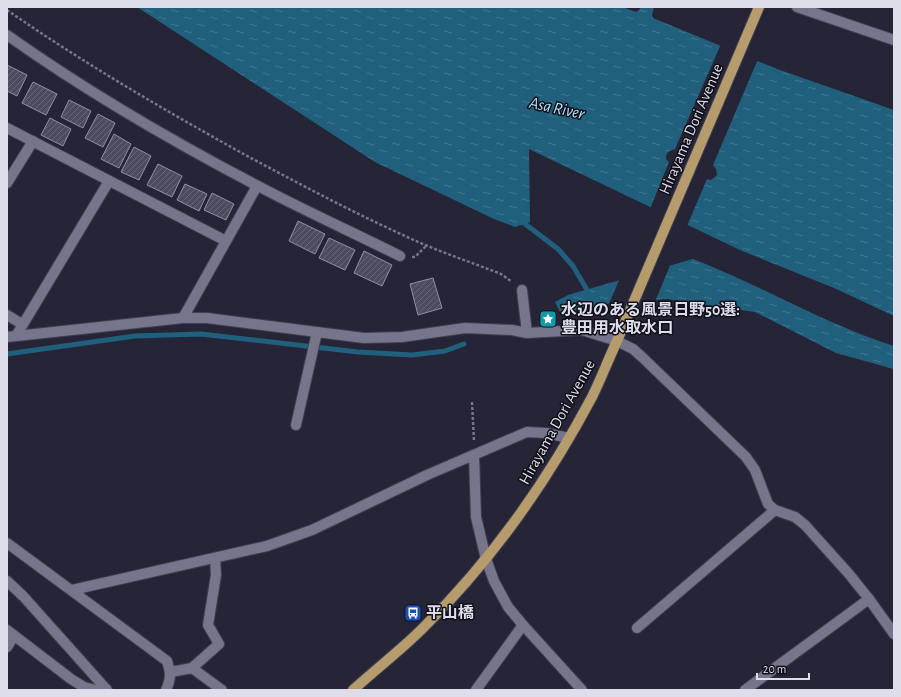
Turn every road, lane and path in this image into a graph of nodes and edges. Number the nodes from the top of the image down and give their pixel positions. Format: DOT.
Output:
graph roads {
  1 [pos="759,7"];
  2 [pos="797,7"];
  3 [pos="7,10"];
  4 [pos="7,35"];
  5 [pos="894,40"];
  6 [pos="7,128"];
  7 [pos="33,141"];
  8 [pos="109,181"];
  9 [pos="7,183"];
  10 [pos="257,186"];
  11 [pos="226,241"];
  12 [pos="400,256"];
  13 [pos="522,290"];
  14 [pos="7,316"];
  15 [pos="183,318"];
  16 [pos="22,324"];
  17 [pos="527,332"];
  18 [pos="316,335"];
  19 [pos="11,336"];
  20 [pos="617,342"];
  21 [pos="472,402"];
  22 [pos="296,425"];
  23 [pos="569,438"];
  24 [pos="474,455"];
  25 [pos="775,510"];
  26 [pos="7,543"];
  27 [pos="215,558"];
  28 [pos="486,559"];
  29 [pos="7,581"];
  30 [pos="72,590"];
  31 [pos="869,599"];
  32 [pos="523,625"];
  33 [pos="637,628"];
  34 [pos="11,633"];
  35 [pos="894,634"];
  36 [pos="7,647"];
  37 [pos="192,668"];
  38 [pos="171,672"];
  39 [pos="107,690"];
  40 [pos="166,690"];
  41 [pos="222,690"];
  42 [pos="353,690"];
  43 [pos="476,690"];
  44 [pos="582,690"];
  45 [pos="745,690"];
  1 -- 20 [label="main road, Hirayama Dori Avenue"];
  2 -- 5 [label="street"];
  3 -- 13 [label="path"];
  4 -- 10 [label="street"];
  6 -- 7 [label="street"];
  7 -- 8 [label="street"];
  7 -- 9 [label="street"];
  8 -- 11 [label="street"];
  8 -- 16 [label="street"];
  10 -- 11 [label="street"];
  10 -- 12 [label="street"];
  11 -- 15 [label="street"];
  13 -- 17 [label="street"];
  14 -- 16 [label="street"];
  15 -- 18 [label="street"];
  15 -- 19 [label="street"];
  16 -- 19 [label="street"];
  17 -- 18 [label="street"];
  17 -- 20 [label="street"];
  18 -- 22 [label="street"];
  20 -- 23 [label="main road, Hirayama Dori Avenue"];
  20 -- 25 [label="street"];
  21 -- 24 [label="path"];
  23 -- 24 [label="street"];
  23 -- 28 [label="main road, Hirayama Dori Avenue"];
  24 -- 27 [label="street"];
  24 -- 28 [label="street"];
  25 -- 31 [label="street"];
  25 -- 33 [label="street"];
  26 -- 30 [label="street"];
  27 -- 30 [label="street"];
  27 -- 37 [label="street"];
  28 -- 32 [label="street"];
  28 -- 42 [label="main road, Hirayama Dori Avenue"];
  29 -- 39 [label="street"];
  30 -- 38 [label="street"];
  31 -- 35 [label="street"];
  31 -- 45 [label="street"];
  32 -- 43 [label="street"];
  32 -- 44 [label="street"];
  34 -- 36 [label="street"];
  34 -- 39 [label="street"];
  37 -- 38 [label="street"];
  37 -- 41 [label="street"];
  38 -- 40 [label="street"];
}
